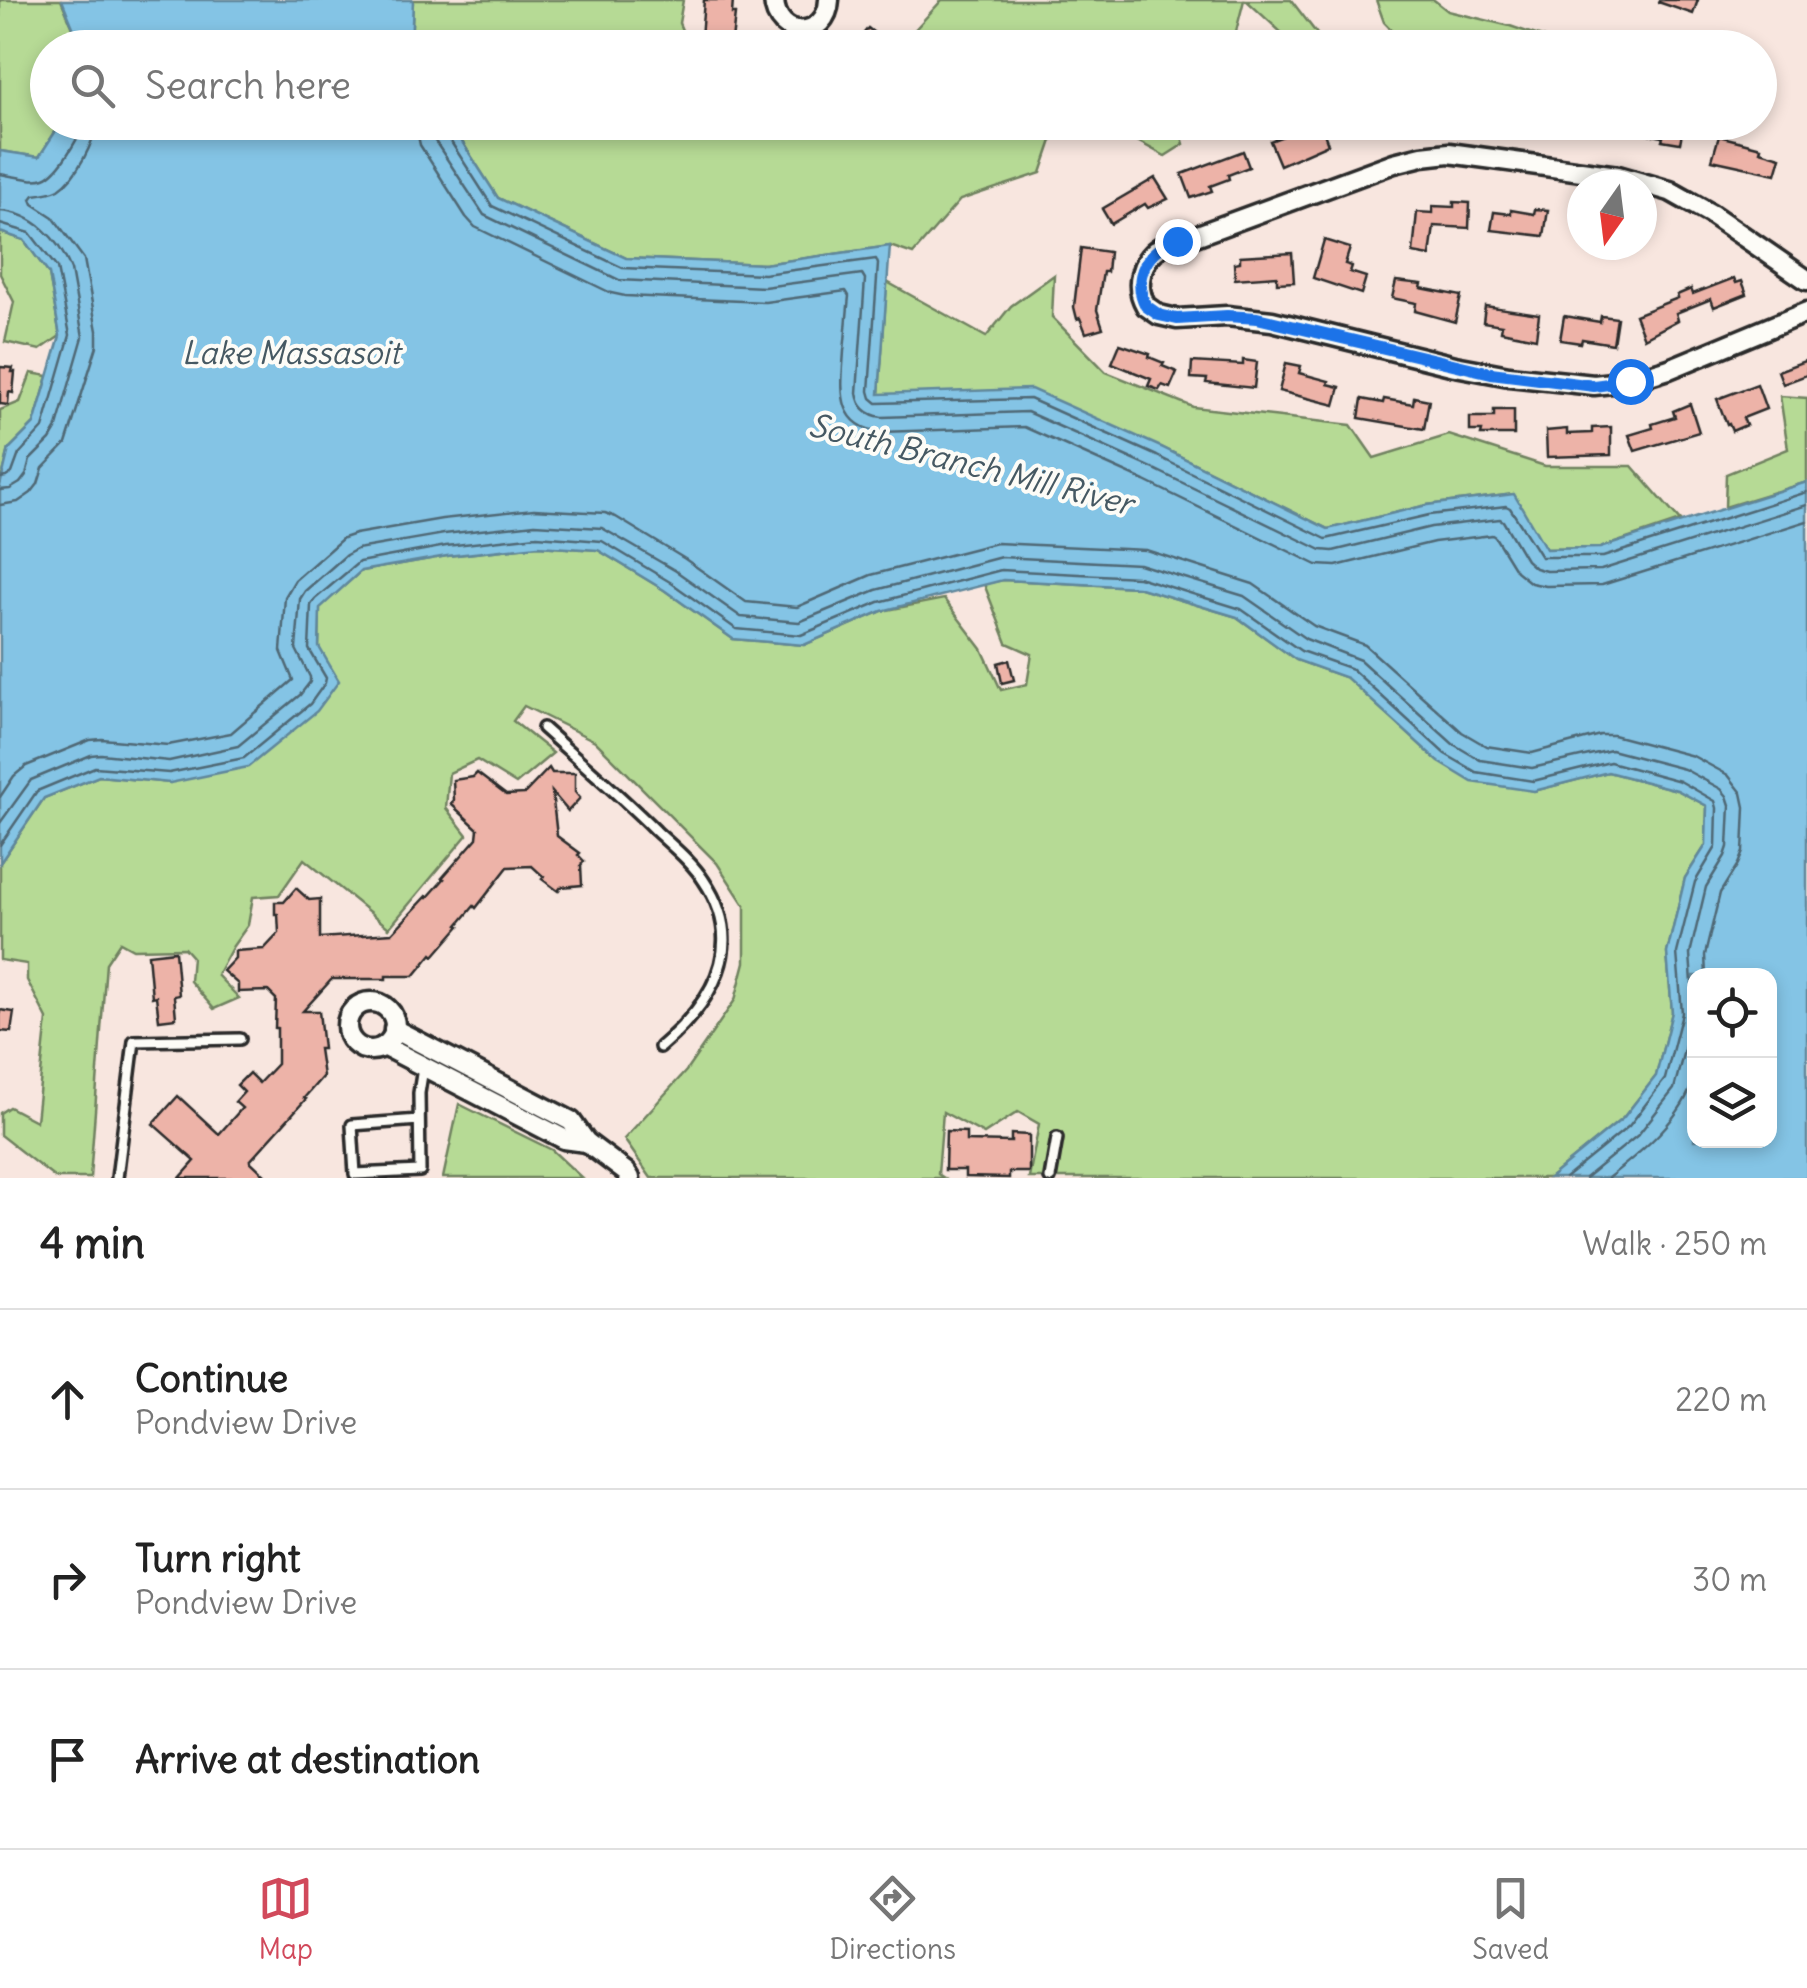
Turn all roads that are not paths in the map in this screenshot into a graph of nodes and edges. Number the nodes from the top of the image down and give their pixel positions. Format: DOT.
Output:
graph roads {
  1 [pos="774,0"];
  2 [pos="828,0"];
  3 [pos="1807,280"];
  4 [pos="1807,312"];
  5 [pos="543,728"];
  6 [pos="389,1038"];
  7 [pos="240,1040"];
  8 [pos="660,1047"];
  9 [pos="428,1057"];
  10 [pos="419,1120"];
  11 [pos="1057,1138"];
  12 [pos="117,1178"];
  13 [pos="630,1178"];
  14 [pos="1050,1178"];
  1 -- 2 [label="street"];
  3 -- 4 [label="street"];
  5 -- 8 [label="lane"];
  6 -- 9 [label="street"];
  7 -- 12 [label="lane"];
  9 -- 10 [label="lane"];
  9 -- 13 [label="street"];
  10 -- 10 [label="lane"];
  11 -- 14 [label="lane"];
}
